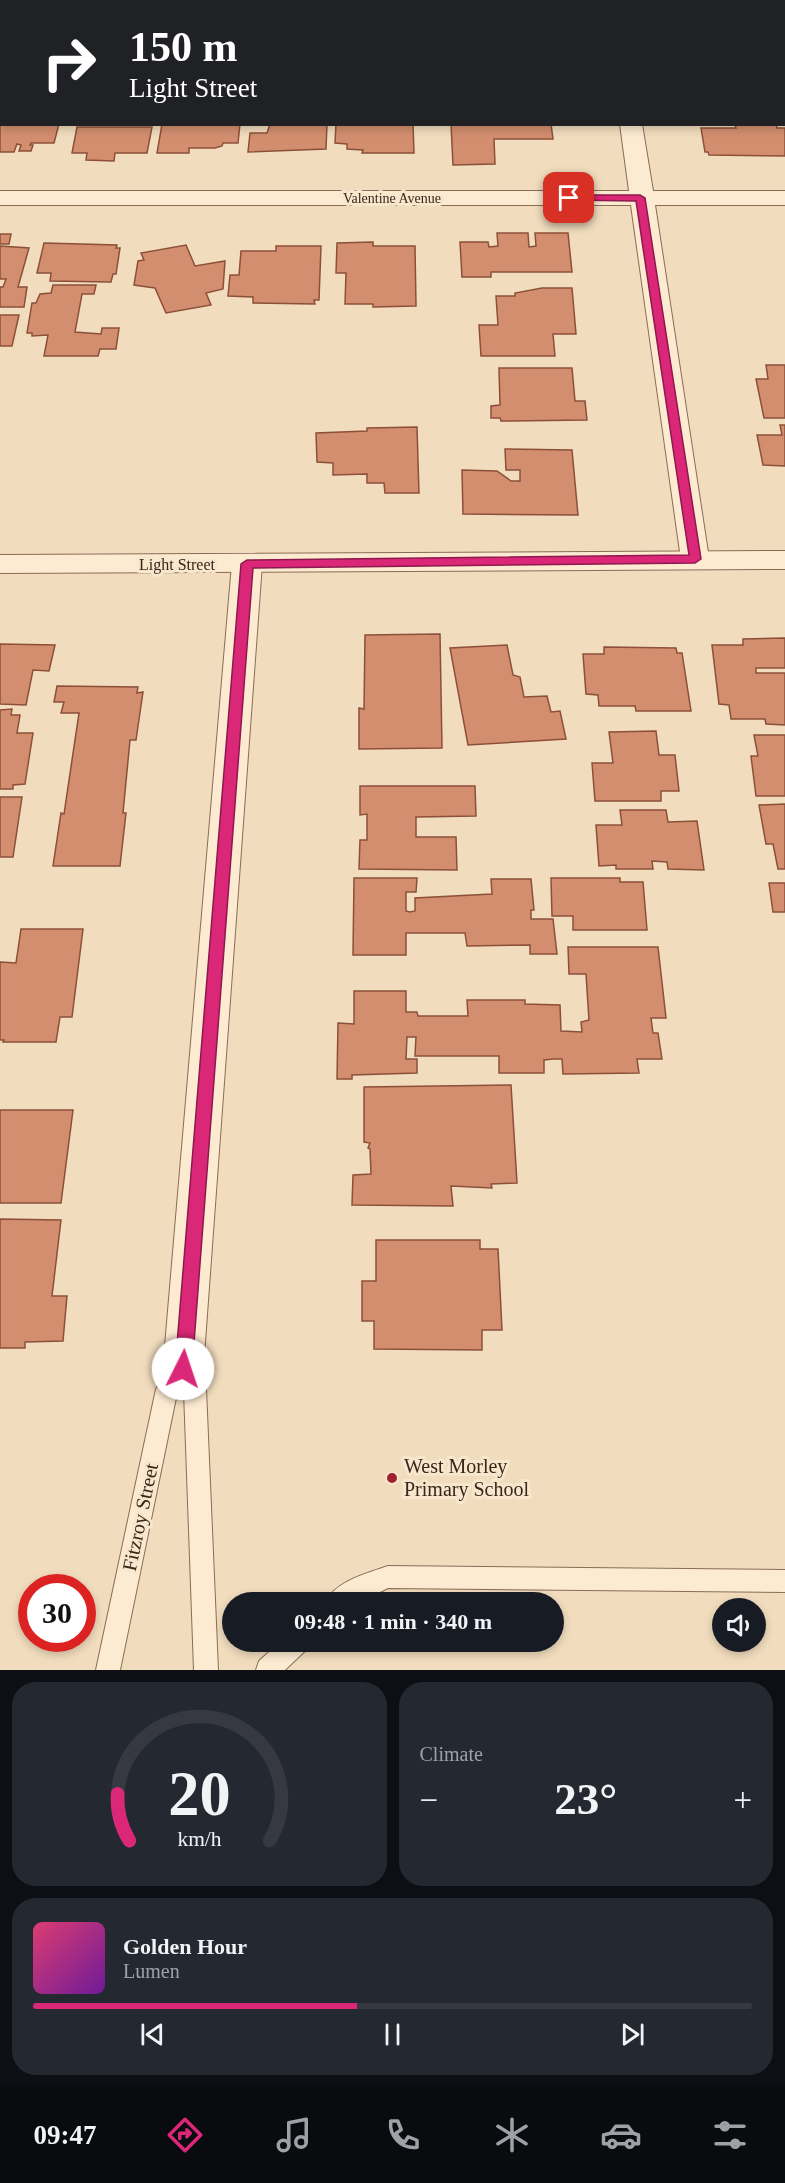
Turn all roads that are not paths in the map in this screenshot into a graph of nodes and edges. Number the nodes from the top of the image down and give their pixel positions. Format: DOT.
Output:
graph roads {
  1 [pos="631,126"];
  2 [pos="0,198"];
  3 [pos="640,198"];
  4 [pos="785,198"];
  5 [pos="695,559"];
  6 [pos="785,560"];
  7 [pos="0,564"];
  8 [pos="247,564"];
  9 [pos="183,1369"];
  10 [pos="785,1581"];
  11 [pos="355,1592"];
  12 [pos="287,1652"];
  13 [pos="108,1670"];
  14 [pos="206,1670"];
  15 [pos="268,1670"];
  1 -- 3 [label="street"];
  2 -- 3 [label="street, Valentine Avenue"];
  3 -- 4 [label="street, Valentine Avenue"];
  3 -- 5 [label="street"];
  5 -- 6 [label="street, Light Street"];
  5 -- 8 [label="street, Light Street"];
  7 -- 8 [label="street, Light Street"];
  8 -- 9 [label="street"];
  9 -- 13 [label="lane, Fitzroy Street"];
  9 -- 14 [label="lane"];
  10 -- 11 [label="lane"];
  12 -- 15 [label="lane"];
}
